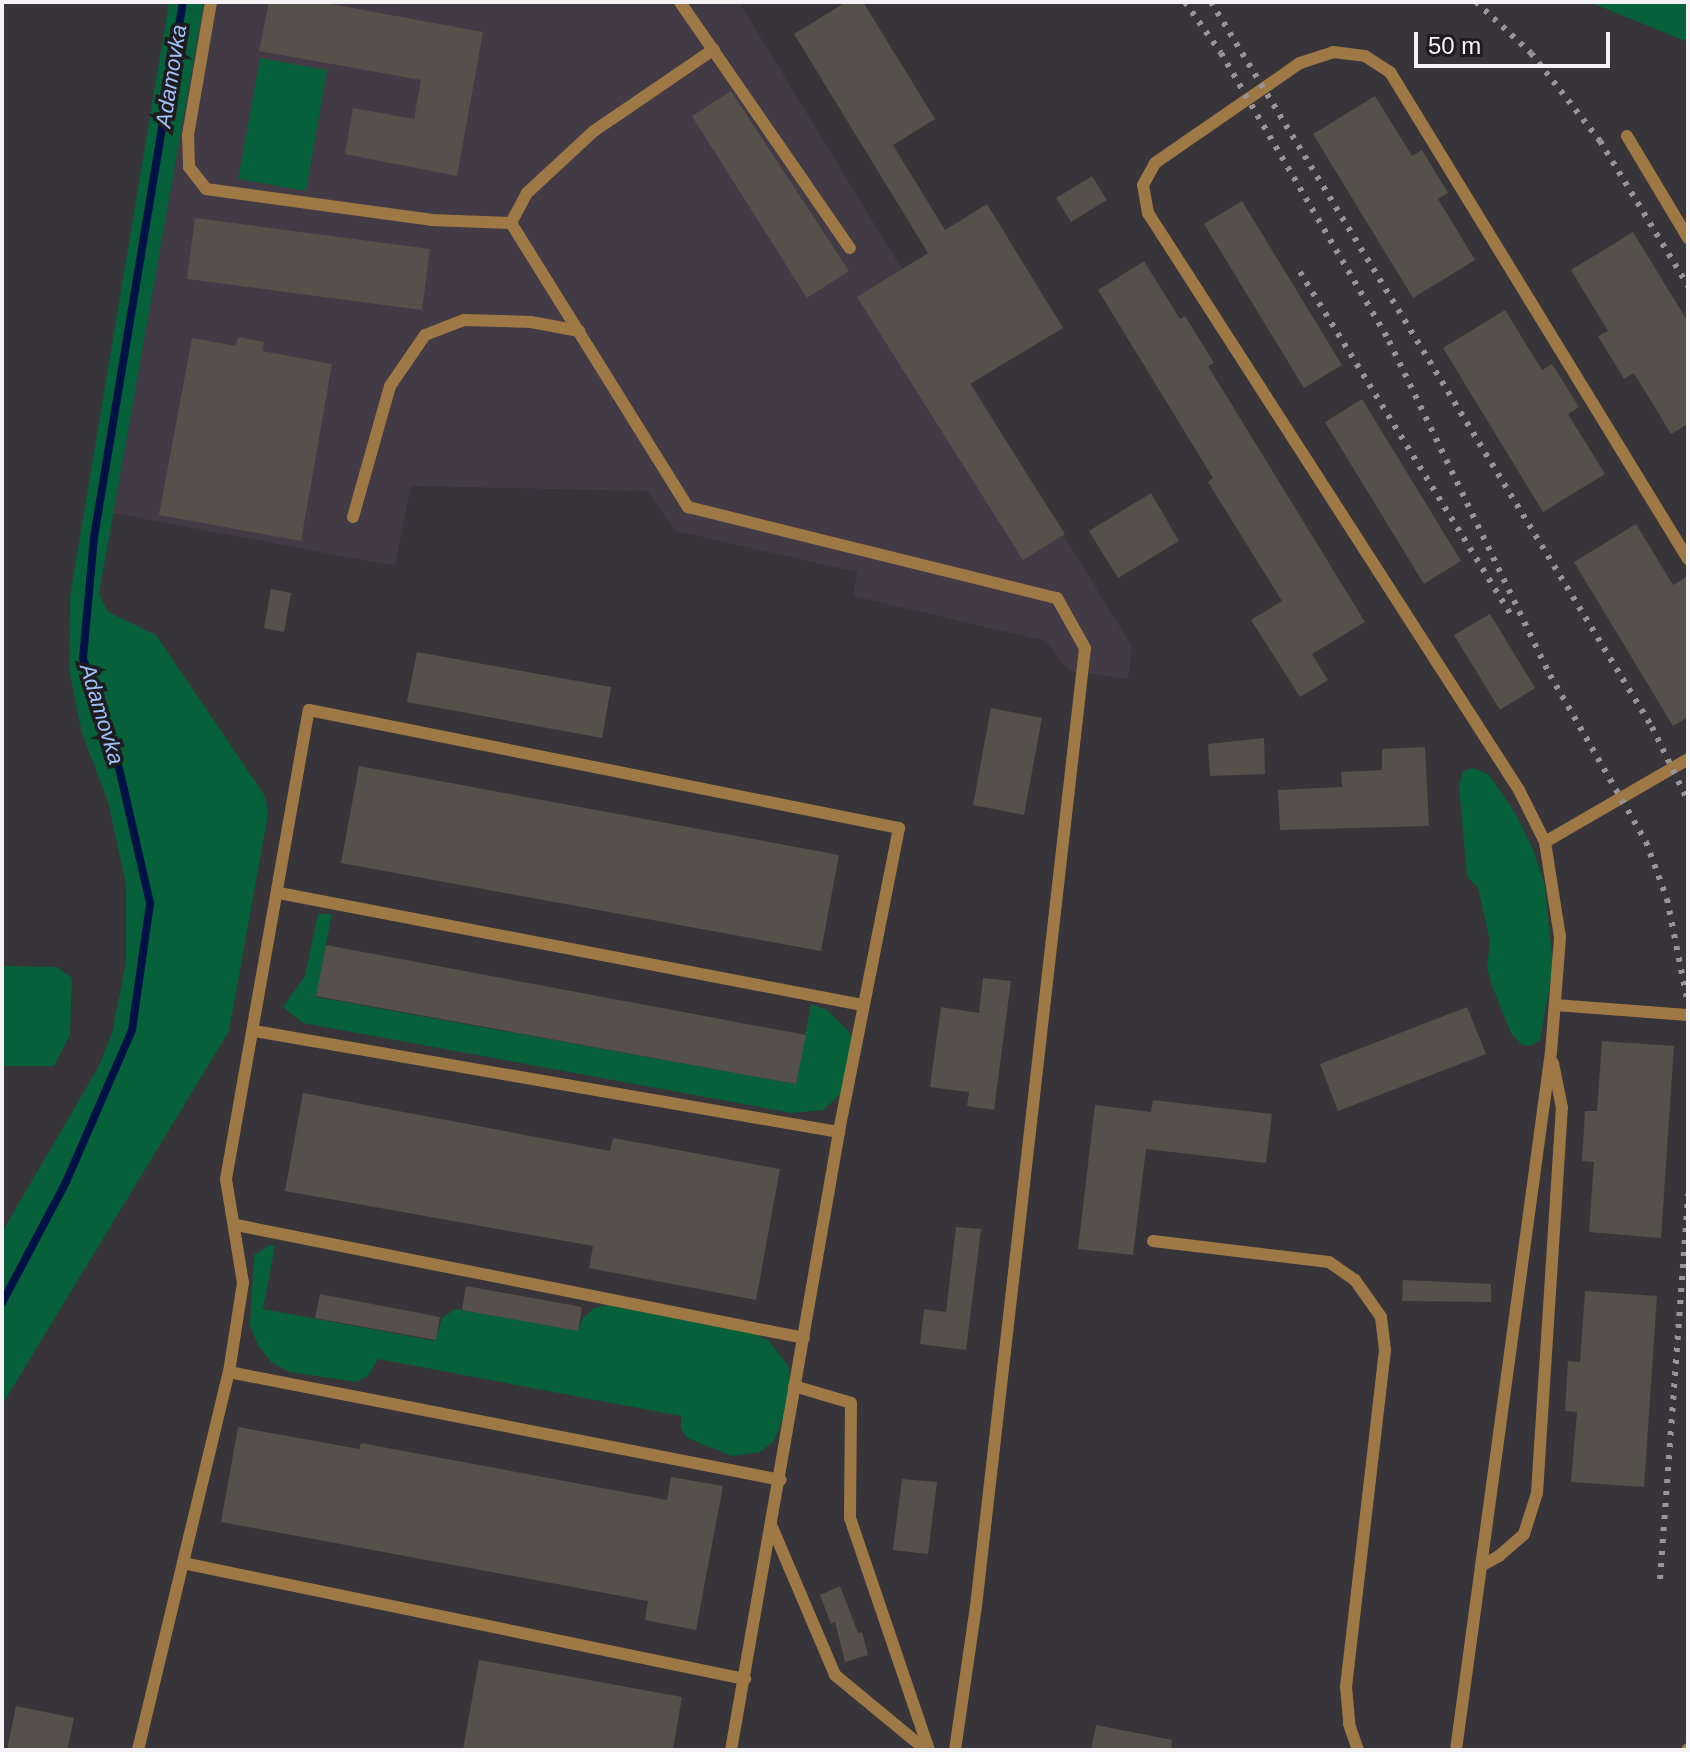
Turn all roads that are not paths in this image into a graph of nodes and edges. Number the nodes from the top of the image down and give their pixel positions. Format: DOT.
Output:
graph roads {
  1 [pos="211,2"];
  2 [pos="680,2"];
  3 [pos="714,49"];
  4 [pos="1627,136"];
  5 [pos="511,223"];
  6 [pos="1688,238"];
  7 [pos="850,248"];
  8 [pos="579,331"];
  9 [pos="353,517"];
  10 [pos="1688,559"];
  11 [pos="1688,759"];
  12 [pos="1545,842"];
  13 [pos="279,893"];
  14 [pos="862,1005"];
  15 [pos="1555,1005"];
  16 [pos="1688,1015"];
  17 [pos="254,1031"];
  18 [pos="1551,1052"];
  19 [pos="839,1132"];
  20 [pos="236,1225"];
  21 [pos="1153,1241"];
  22 [pos="804,1338"];
  23 [pos="229,1372"];
  24 [pos="794,1386"];
  25 [pos="781,1480"];
  26 [pos="772,1527"];
  27 [pos="183,1563"];
  28 [pos="1481,1566"];
  29 [pos="745,1679"];
  30 [pos="138,1750"];
  31 [pos="731,1750"];
  32 [pos="927,1750"];
  33 [pos="955,1750"];
  34 [pos="1358,1750"];
  35 [pos="1456,1750"];
  1 -- 5 [label="lane"];
  2 -- 3 [label="lane"];
  3 -- 5 [label="lane"];
  3 -- 7 [label="lane"];
  4 -- 6 [label="lane"];
  5 -- 8 [label="lane"];
  8 -- 9 [label="lane"];
  8 -- 33 [label="lane"];
  10 -- 12 [label="lane"];
  11 -- 12 [label="lane"];
  12 -- 15 [label="lane"];
  13 -- 14 [label="lane"];
  13 -- 14 [label="lane"];
  13 -- 17 [label="lane"];
  14 -- 19 [label="lane"];
  15 -- 16 [label="lane"];
  15 -- 18 [label="lane"];
  17 -- 19 [label="lane"];
  17 -- 20 [label="lane"];
  18 -- 28 [label="lane"];
  18 -- 28 [label="lane"];
  19 -- 22 [label="lane"];
  20 -- 22 [label="lane"];
  20 -- 23 [label="lane"];
  21 -- 34 [label="lane"];
  22 -- 24 [label="lane"];
  23 -- 25 [label="lane"];
  23 -- 27 [label="lane"];
  24 -- 25 [label="lane"];
  24 -- 32 [label="lane"];
  25 -- 26 [label="lane"];
  26 -- 29 [label="lane"];
  26 -- 32 [label="lane"];
  27 -- 29 [label="lane"];
  27 -- 30 [label="lane"];
  28 -- 35 [label="lane"];
  29 -- 31 [label="lane"];
}
